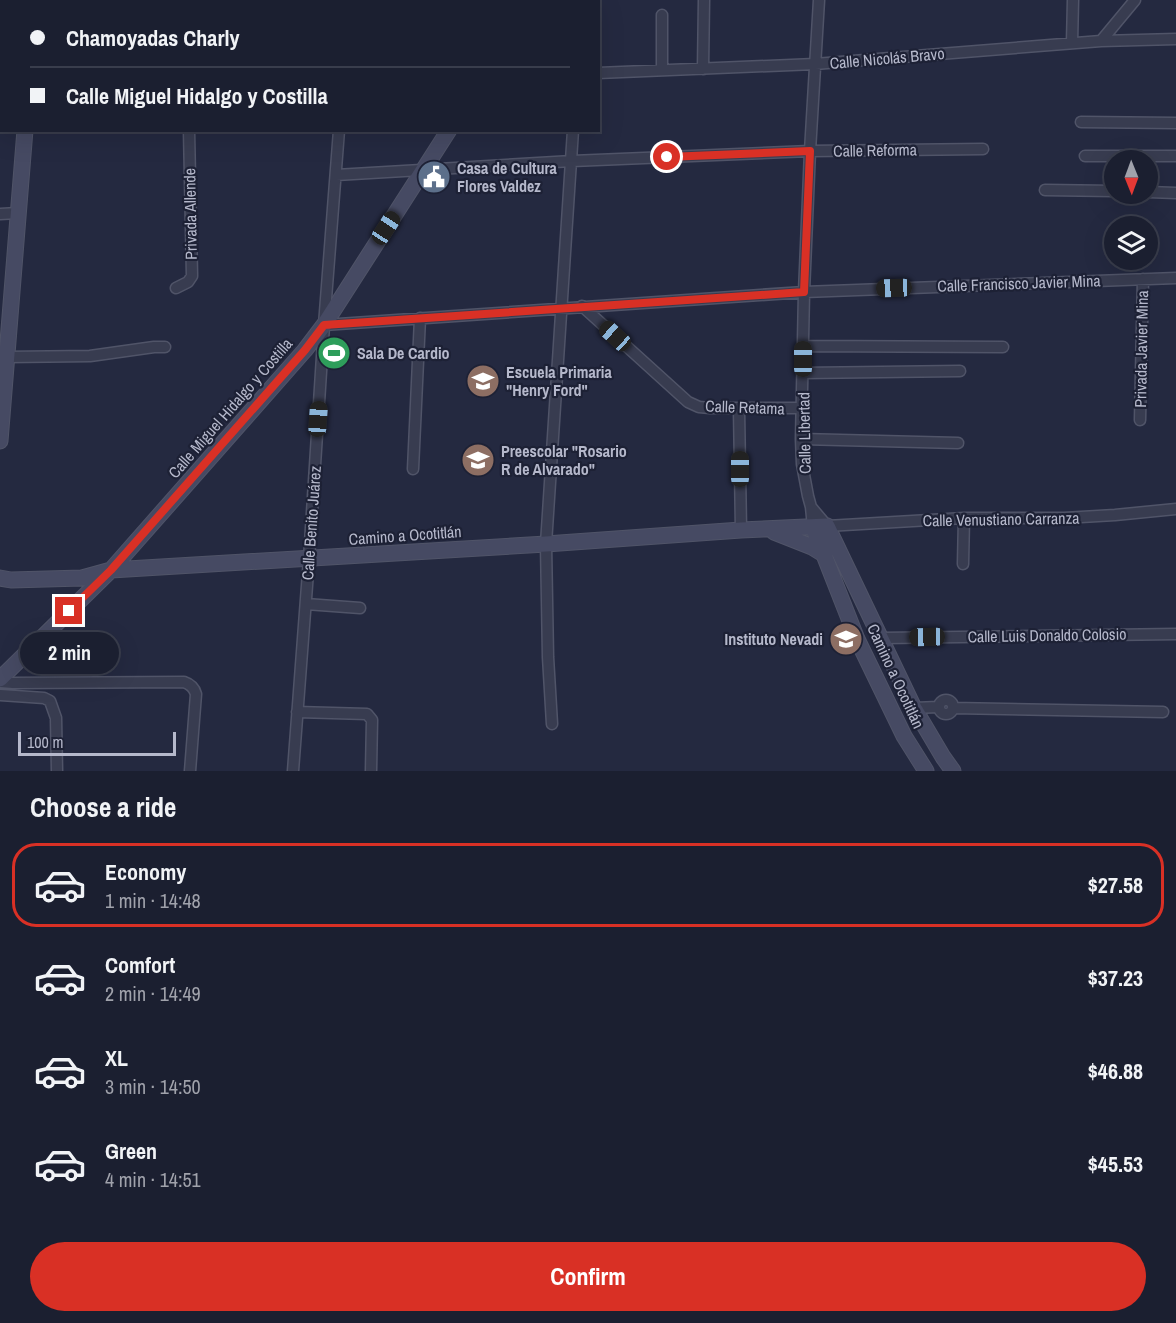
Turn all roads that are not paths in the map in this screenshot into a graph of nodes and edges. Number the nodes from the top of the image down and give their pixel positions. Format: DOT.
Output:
graph roads {
  1 [pos="704,0"];
  2 [pos="819,0"];
  3 [pos="1073,0"];
  4 [pos="1135,0"];
  5 [pos="662,15"];
  6 [pos="1176,39"];
  7 [pos="1101,41"];
  8 [pos="1072,43"];
  9 [pos="815,64"];
  10 [pos="703,69"];
  11 [pos="662,70"];
  12 [pos="600,73"];
  13 [pos="1081,122"];
  14 [pos="1176,123"];
  15 [pos="25,132"];
  16 [pos="189,132"];
  17 [pos="339,132"];
  18 [pos="448,132"];
  19 [pos="573,132"];
  20 [pos="983,149"];
  21 [pos="810,151"];
  22 [pos="1085,156"];
  23 [pos="1176,156"];
  24 [pos="572,161"];
  25 [pos="424,169"];
  26 [pos="336,175"];
  27 [pos="1045,190"];
  28 [pos="1104,191"];
  29 [pos="1158,192"];
  30 [pos="1176,193"];
  31 [pos="18,213"];
  32 [pos="0,214"];
  33 [pos="1176,278"];
  34 [pos="1143,279"];
  35 [pos="176,288"];
  36 [pos="804,292"];
  37 [pos="582,306"];
  38 [pos="562,309"];
  39 [pos="420,318"];
  40 [pos="324,325"];
  41 [pos="803,346"];
  42 [pos="165,347"];
  43 [pos="1003,347"];
  44 [pos="7,357"];
  45 [pos="960,371"];
  46 [pos="803,373"];
  47 [pos="801,408"];
  48 [pos="740,409"];
  49 [pos="1140,420"];
  50 [pos="801,439"];
  51 [pos="0,441"];
  52 [pos="958,443"];
  53 [pos="413,469"];
  54 [pos="1176,509"];
  55 [pos="964,518"];
  56 [pos="820,527"];
  57 [pos="766,529"];
  58 [pos="741,530"];
  59 [pos="546,544"];
  60 [pos="825,555"];
  61 [pos="309,559"];
  62 [pos="963,564"];
  63 [pos="111,570"];
  64 [pos="0,578"];
  65 [pos="306,604"];
  66 [pos="360,608"];
  67 [pos="1176,634"];
  68 [pos="882,638"];
  69 [pos="0,681"];
  70 [pos="0,695"];
  71 [pos="914,708"];
  72 [pos="297,712"];
  73 [pos="1163,712"];
  74 [pos="552,724"];
  75 [pos="57,771"];
  76 [pos="190,771"];
  77 [pos="293,771"];
  78 [pos="371,771"];
  79 [pos="926,771"];
  80 [pos="953,771"];
  1 -- 10 [label="street"];
  2 -- 9 [label="street, Calle Libertad"];
  3 -- 8 [label="street"];
  4 -- 7 [label="street"];
  5 -- 11 [label="street"];
  6 -- 7 [label="street, Calle Nicolás Bravo"];
  7 -- 8 [label="street, Calle Nicolás Bravo"];
  8 -- 9 [label="street, Calle Nicolás Bravo"];
  9 -- 10 [label="street, Calle Nicolás Bravo"];
  9 -- 21 [label="street, Calle Libertad"];
  10 -- 11 [label="street, Calle Nicolás Bravo"];
  11 -- 12 [label="street, Calle Nicolás Bravo"];
  13 -- 14 [label="street"];
  15 -- 31 [label="main road"];
  16 -- 35 [label="street, Privada Allende"];
  17 -- 26 [label="street, Calle Benito Juárez"];
  18 -- 25 [label="main road, Calle Miguel Hidalgo y Costilla"];
  19 -- 24 [label="street"];
  20 -- 21 [label="street, Calle Reforma"];
  21 -- 24 [label="street, Calle Reforma"];
  21 -- 36 [label="street, Calle Libertad"];
  22 -- 23 [label="street"];
  24 -- 25 [label="street, Calle Reforma"];
  24 -- 38 [label="street"];
  25 -- 26 [label="street, Calle Reforma"];
  25 -- 40 [label="main road, Calle Miguel Hidalgo y Costilla"];
  26 -- 40 [label="street, Calle Benito Juárez"];
  27 -- 28 [label="street"];
  29 -- 30 [label="street"];
  31 -- 32 [label="street"];
  31 -- 44 [label="main road"];
  33 -- 34 [label="street, Calle Francisco Javier Mina"];
  34 -- 36 [label="street, Calle Francisco Javier Mina"];
  34 -- 49 [label="street, Privada Javier Mina"];
  36 -- 37 [label="street, Calle Francisco Javier Mina"];
  36 -- 41 [label="street, Calle Libertad"];
  37 -- 38 [label="street, Calle Francisco Javier Mina"];
  37 -- 48 [label="street, Calle Retama"];
  38 -- 39 [label="street, Calle Francisco Javier Mina"];
  38 -- 59 [label="street"];
  39 -- 40 [label="street, Calle Francisco Javier Mina"];
  39 -- 53 [label="street"];
  40 -- 61 [label="street, Calle Benito Juárez"];
  40 -- 63 [label="main road, Calle Miguel Hidalgo y Costilla"];
  41 -- 43 [label="street"];
  41 -- 46 [label="street, Calle Libertad"];
  42 -- 44 [label="street"];
  44 -- 51 [label="main road"];
  45 -- 46 [label="street"];
  46 -- 47 [label="street, Calle Libertad"];
  47 -- 48 [label="street, Calle Retama"];
  47 -- 50 [label="street, Calle Libertad"];
  48 -- 58 [label="street"];
  50 -- 52 [label="street"];
  50 -- 56 [label="street, Calle Libertad"];
  54 -- 55 [label="street, Calle Venustiano Carranza"];
  55 -- 56 [label="street, Calle Venustiano Carranza"];
  55 -- 62 [label="street"];
  56 -- 57 [label="main road, Camino a Ocotitlán"];
  56 -- 60 [label="main road, Camino a Ocotitlán"];
  56 -- 68 [label="main road, Camino a Ocotitlán"];
  57 -- 58 [label="main road, Camino a Ocotitlán"];
  57 -- 60 [label="main road"];
  58 -- 59 [label="main road, Camino a Ocotitlán"];
  59 -- 61 [label="main road, Camino a Ocotitlán"];
  59 -- 74 [label="street"];
  60 -- 79 [label="main road, Camino a Ocotitlán"];
  61 -- 63 [label="main road, Camino a Ocotitlán"];
  61 -- 65 [label="street, Calle Benito Juárez"];
  63 -- 64 [label="main road, Camino a Ocotitlán"];
  63 -- 69 [label="main road, Calle Miguel Hidalgo y Costilla"];
  65 -- 66 [label="street"];
  65 -- 72 [label="street, Calle Benito Juárez"];
  67 -- 68 [label="street, Calle Luis Donaldo Colosio"];
  68 -- 71 [label="main road, Camino a Ocotitlán"];
  69 -- 76 [label="street"];
  70 -- 75 [label="street"];
  71 -- 73 [label="street"];
  71 -- 80 [label="main road, Camino a Ocotitlán"];
  72 -- 77 [label="street, Calle Benito Juárez"];
  72 -- 78 [label="street"];
}
